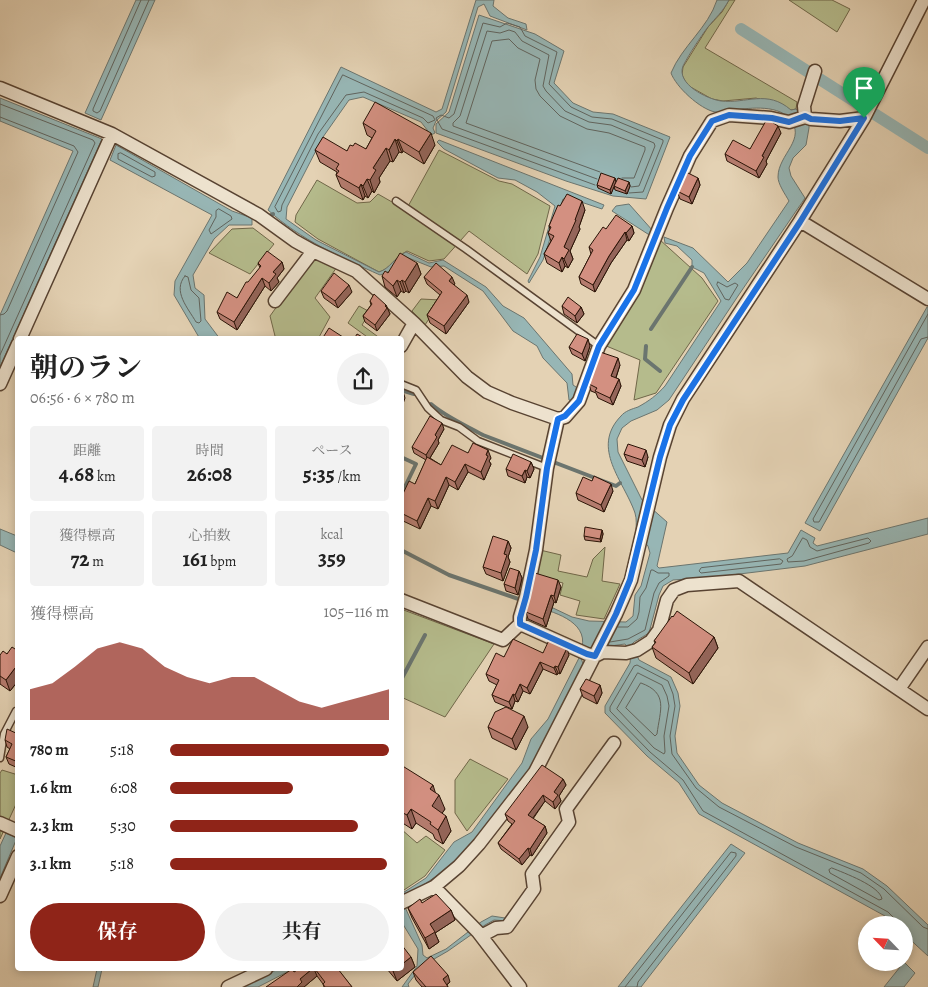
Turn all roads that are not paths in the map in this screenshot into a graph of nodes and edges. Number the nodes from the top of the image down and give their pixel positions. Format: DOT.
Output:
graph roads {
  1 [pos="924,0"];
  2 [pos="813,76"];
  3 [pos="0,88"];
  4 [pos="805,116"];
  5 [pos="864,118"];
  6 [pos="112,134"];
  7 [pos="396,201"];
  8 [pos="800,222"];
  9 [pos="313,251"];
  10 [pos="928,299"];
  11 [pos="274,301"];
  12 [pos="414,323"];
  13 [pos="21,336"];
  14 [pos="404,341"];
  15 [pos="599,346"];
  16 [pos="15,351"];
  17 [pos="0,384"];
  18 [pos="404,385"];
  19 [pos="558,419"];
  20 [pos="548,463"];
  21 [pos="404,601"];
  22 [pos="520,624"];
  23 [pos="928,647"];
  24 [pos="588,654"];
  25 [pos="898,689"];
  26 [pos="928,709"];
  27 [pos="15,713"];
  28 [pos="614,743"];
  29 [pos="0,758"];
  30 [pos="0,823"];
  31 [pos="15,830"];
  32 [pos="15,863"];
  33 [pos="434,887"];
  34 [pos="0,896"];
  35 [pos="404,902"];
  36 [pos="477,932"];
  37 [pos="262,971"];
  38 [pos="228,987"];
  39 [pos="520,987"];
  1 -- 5 [label="street"];
  2 -- 4 [label="street"];
  3 -- 6 [label="street"];
  4 -- 5 [label="street"];
  4 -- 15 [label="street"];
  5 -- 8 [label="street"];
  6 -- 9 [label="street"];
  6 -- 13 [label="street"];
  7 -- 15 [label="lane"];
  8 -- 10 [label="street"];
  8 -- 24 [label="street"];
  9 -- 11 [label="street"];
  9 -- 12 [label="street"];
  12 -- 14 [label="street"];
  12 -- 19 [label="street"];
  15 -- 19 [label="street"];
  16 -- 17 [label="street"];
  18 -- 20 [label="lane"];
  19 -- 20 [label="street"];
  20 -- 22 [label="street"];
  21 -- 22 [label="street"];
  22 -- 24 [label="street"];
  23 -- 25 [label="street"];
  24 -- 25 [label="street"];
  24 -- 33 [label="street"];
  25 -- 26 [label="street"];
  27 -- 29 [label="lane"];
  28 -- 36 [label="street"];
  30 -- 31 [label="street"];
  32 -- 34 [label="street"];
  33 -- 35 [label="street"];
  33 -- 36 [label="street"];
  36 -- 39 [label="street"];
  37 -- 38 [label="street"];
}
